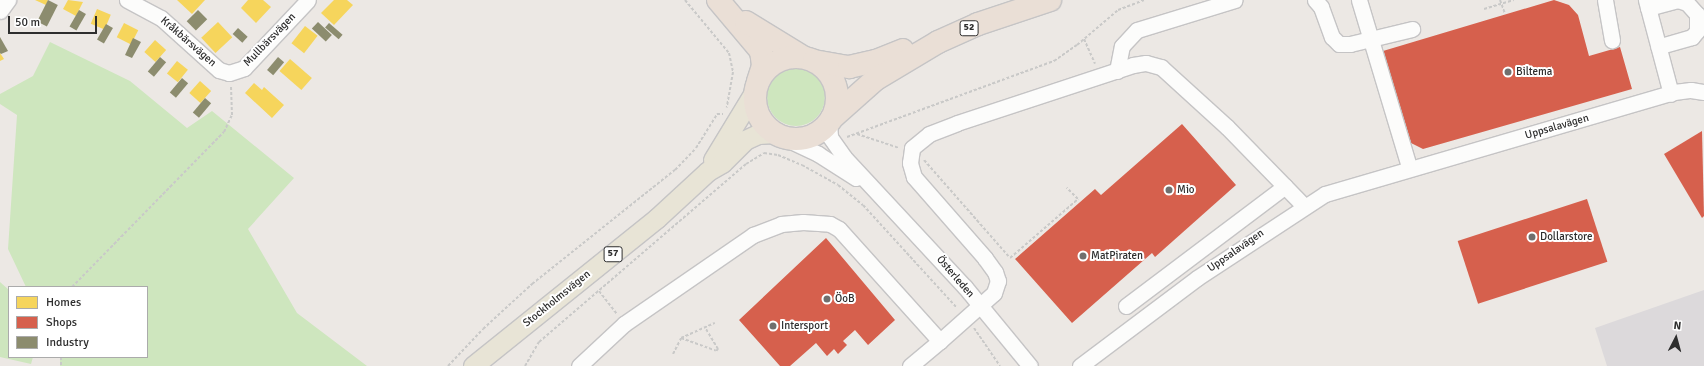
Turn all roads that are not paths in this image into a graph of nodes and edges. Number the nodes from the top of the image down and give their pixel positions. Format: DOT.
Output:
graph roads {
  1 [pos="8,0"];
  2 [pos="128,0"];
  3 [pos="308,0"];
  4 [pos="1016,0"];
  5 [pos="1050,0"];
  6 [pos="1235,0"];
  7 [pos="1315,0"];
  8 [pos="1359,0"];
  9 [pos="1605,0"];
  10 [pos="148,4"];
  11 [pos="1647,4"];
  12 [pos="723,5"];
  13 [pos="0,11"];
  14 [pos="1412,29"];
  15 [pos="1370,39"];
  16 [pos="1612,40"];
  17 [pos="1658,47"];
  18 [pos="808,59"];
  19 [pos="1117,70"];
  20 [pos="228,73"];
  21 [pos="756,88"];
  22 [pos="1704,92"];
  23 [pos="1671,94"];
  24 [pos="830,120"];
  25 [pos="779,135"];
  26 [pos="1409,167"];
  27 [pos="708,170"];
  28 [pos="1285,186"];
  29 [pos="876,191"];
  30 [pos="1304,206"];
  31 [pos="1254,210"];
  32 [pos="1269,229"];
  33 [pos="1187,261"];
  34 [pos="1198,278"];
  35 [pos="979,305"];
  36 [pos="1126,306"];
  37 [pos="515,333"];
  38 [pos="940,341"];
  39 [pos="473,366"];
  40 [pos="491,366"];
  41 [pos="579,366"];
  42 [pos="910,366"];
  43 [pos="1030,366"];
  44 [pos="1080,366"];
  1 -- 13 [label="street"];
  2 -- 10 [label="street, Kråkbärsvägen"];
  3 -- 20 [label="street, Mullbärsvägen"];
  4 -- 18 [label="highway, 52"];
  5 -- 24 [label="highway, 52"];
  6 -- 19 [label="street"];
  7 -- 15 [label="street"];
  8 -- 15 [label="street"];
  9 -- 16 [label="street"];
  10 -- 20 [label="street, Kråkbärsvägen"];
  11 -- 17 [label="street"];
  11 -- 17 [label="street"];
  12 -- 18 [label="highway, 52"];
  12 -- 21 [label="highway, 52"];
  14 -- 15 [label="street"];
  15 -- 26 [label="street"];
  17 -- 23 [label="street"];
  18 -- 21 [label="highway, 52"];
  18 -- 24 [label="highway, 52"];
  19 -- 28 [label="street"];
  19 -- 35 [label="street"];
  21 -- 25 [label="highway, 52"];
  21 -- 27 [label="main road, Stockholmsvägen / 57"];
  22 -- 23 [label="street, Uppsalavägen"];
  23 -- 26 [label="street, Uppsalavägen"];
  24 -- 25 [label="highway, 52"];
  24 -- 29 [label="street, Österleden"];
  25 -- 27 [label="main road, Stockholmsvägen / 57"];
  25 -- 29 [label="street, Österleden"];
  26 -- 30 [label="street, Uppsalavägen"];
  27 -- 37 [label="main road, Stockholmsvägen / 57"];
  28 -- 30 [label="street"];
  28 -- 31 [label="street"];
  29 -- 35 [label="street, Österleden"];
  30 -- 32 [label="street, Uppsalavägen"];
  31 -- 32 [label="street"];
  31 -- 33 [label="street"];
  32 -- 34 [label="street, Uppsalavägen"];
  33 -- 34 [label="street"];
  33 -- 36 [label="street"];
  34 -- 44 [label="street, Uppsalavägen"];
  35 -- 38 [label="street"];
  35 -- 43 [label="street, Österleden"];
  37 -- 39 [label="main road, Stockholmsvägen / 57"];
  37 -- 40 [label="main road, Stockholmsvägen / 57"];
  38 -- 41 [label="street"];
  38 -- 42 [label="street"];
}
